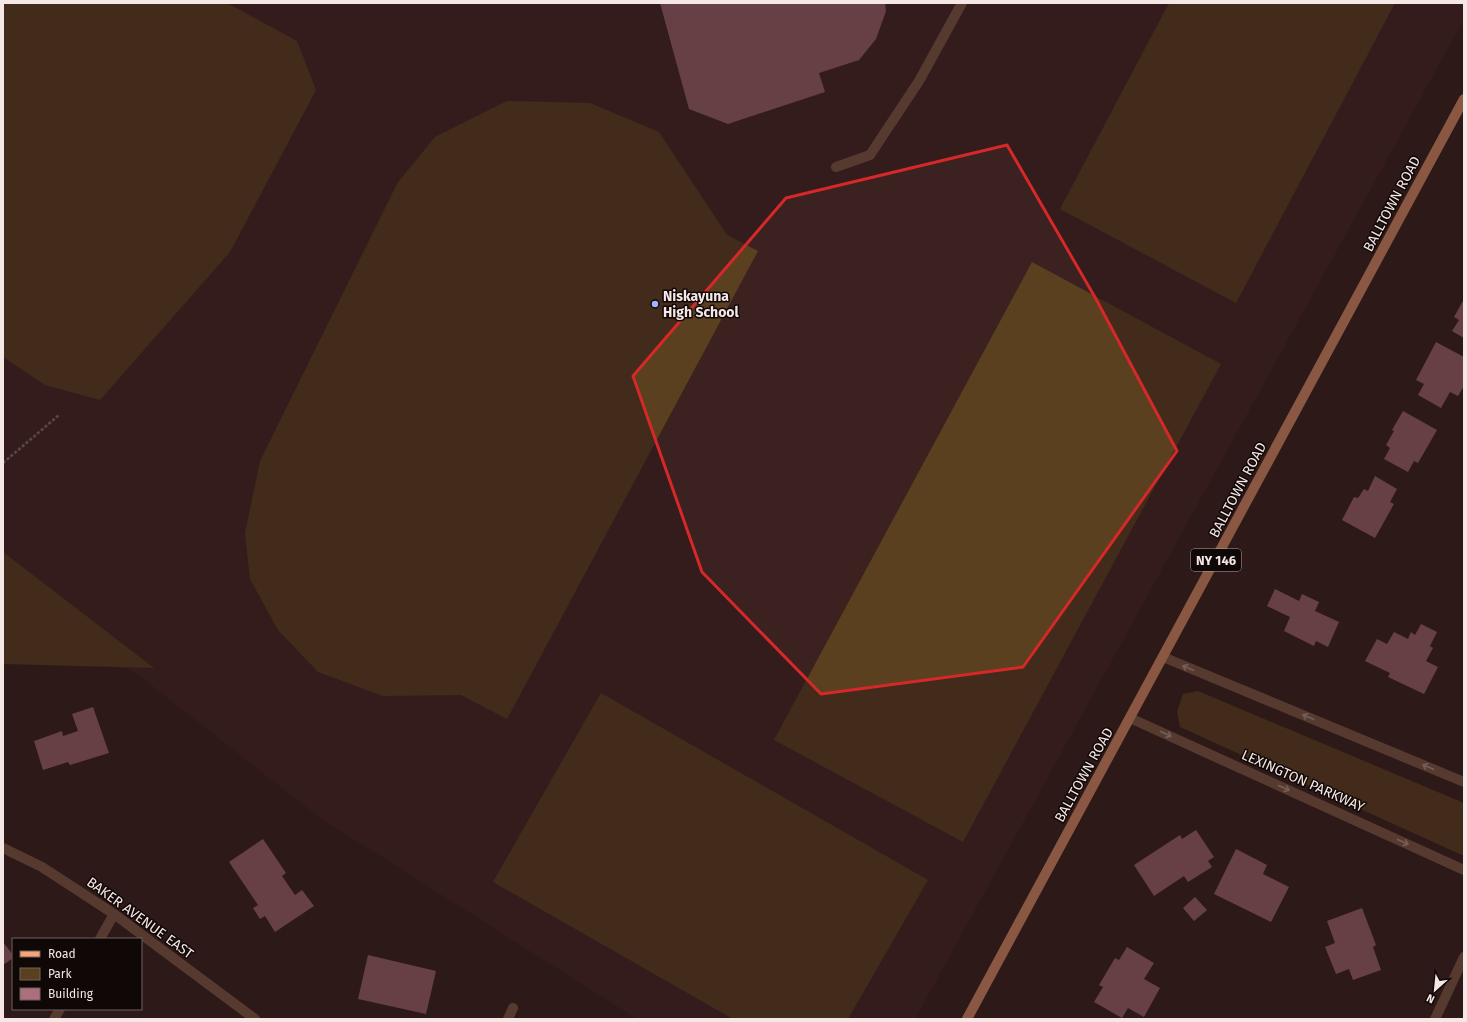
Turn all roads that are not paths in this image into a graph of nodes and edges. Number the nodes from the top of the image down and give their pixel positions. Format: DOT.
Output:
graph roads {
  1 [pos="962,3"];
  2 [pos="1464,100"];
  3 [pos="836,167"];
  4 [pos="1163,657"];
  5 [pos="1130,718"];
  6 [pos="1464,782"];
  7 [pos="3,848"];
  8 [pos="1464,870"];
  9 [pos="114,914"];
  10 [pos="101,938"];
  11 [pos="1464,957"];
  12 [pos="513,1008"];
  13 [pos="59,1010"];
  14 [pos="54,1019"];
  15 [pos="255,1019"];
  16 [pos="508,1019"];
  17 [pos="967,1019"];
  18 [pos="1435,1019"];
  1 -- 3 [label="street"];
  2 -- 4 [label="main road, BALLTOWN ROAD / NY 146"];
  4 -- 5 [label="main road, BALLTOWN ROAD / NY 146"];
  6 -- 4 [label="street, one-way"];
  5 -- 8 [label="street, LEXINGTON PARKWAY, one-way"];
  5 -- 17 [label="main road, BALLTOWN ROAD / NY 146"];
  7 -- 9 [label="street, BAKER AVENUE EAST"];
  9 -- 10 [label="street"];
  9 -- 15 [label="street, BAKER AVENUE EAST"];
  11 -- 18 [label="street"];
  12 -- 16 [label="street"];
  13 -- 14 [label="street"];
}
